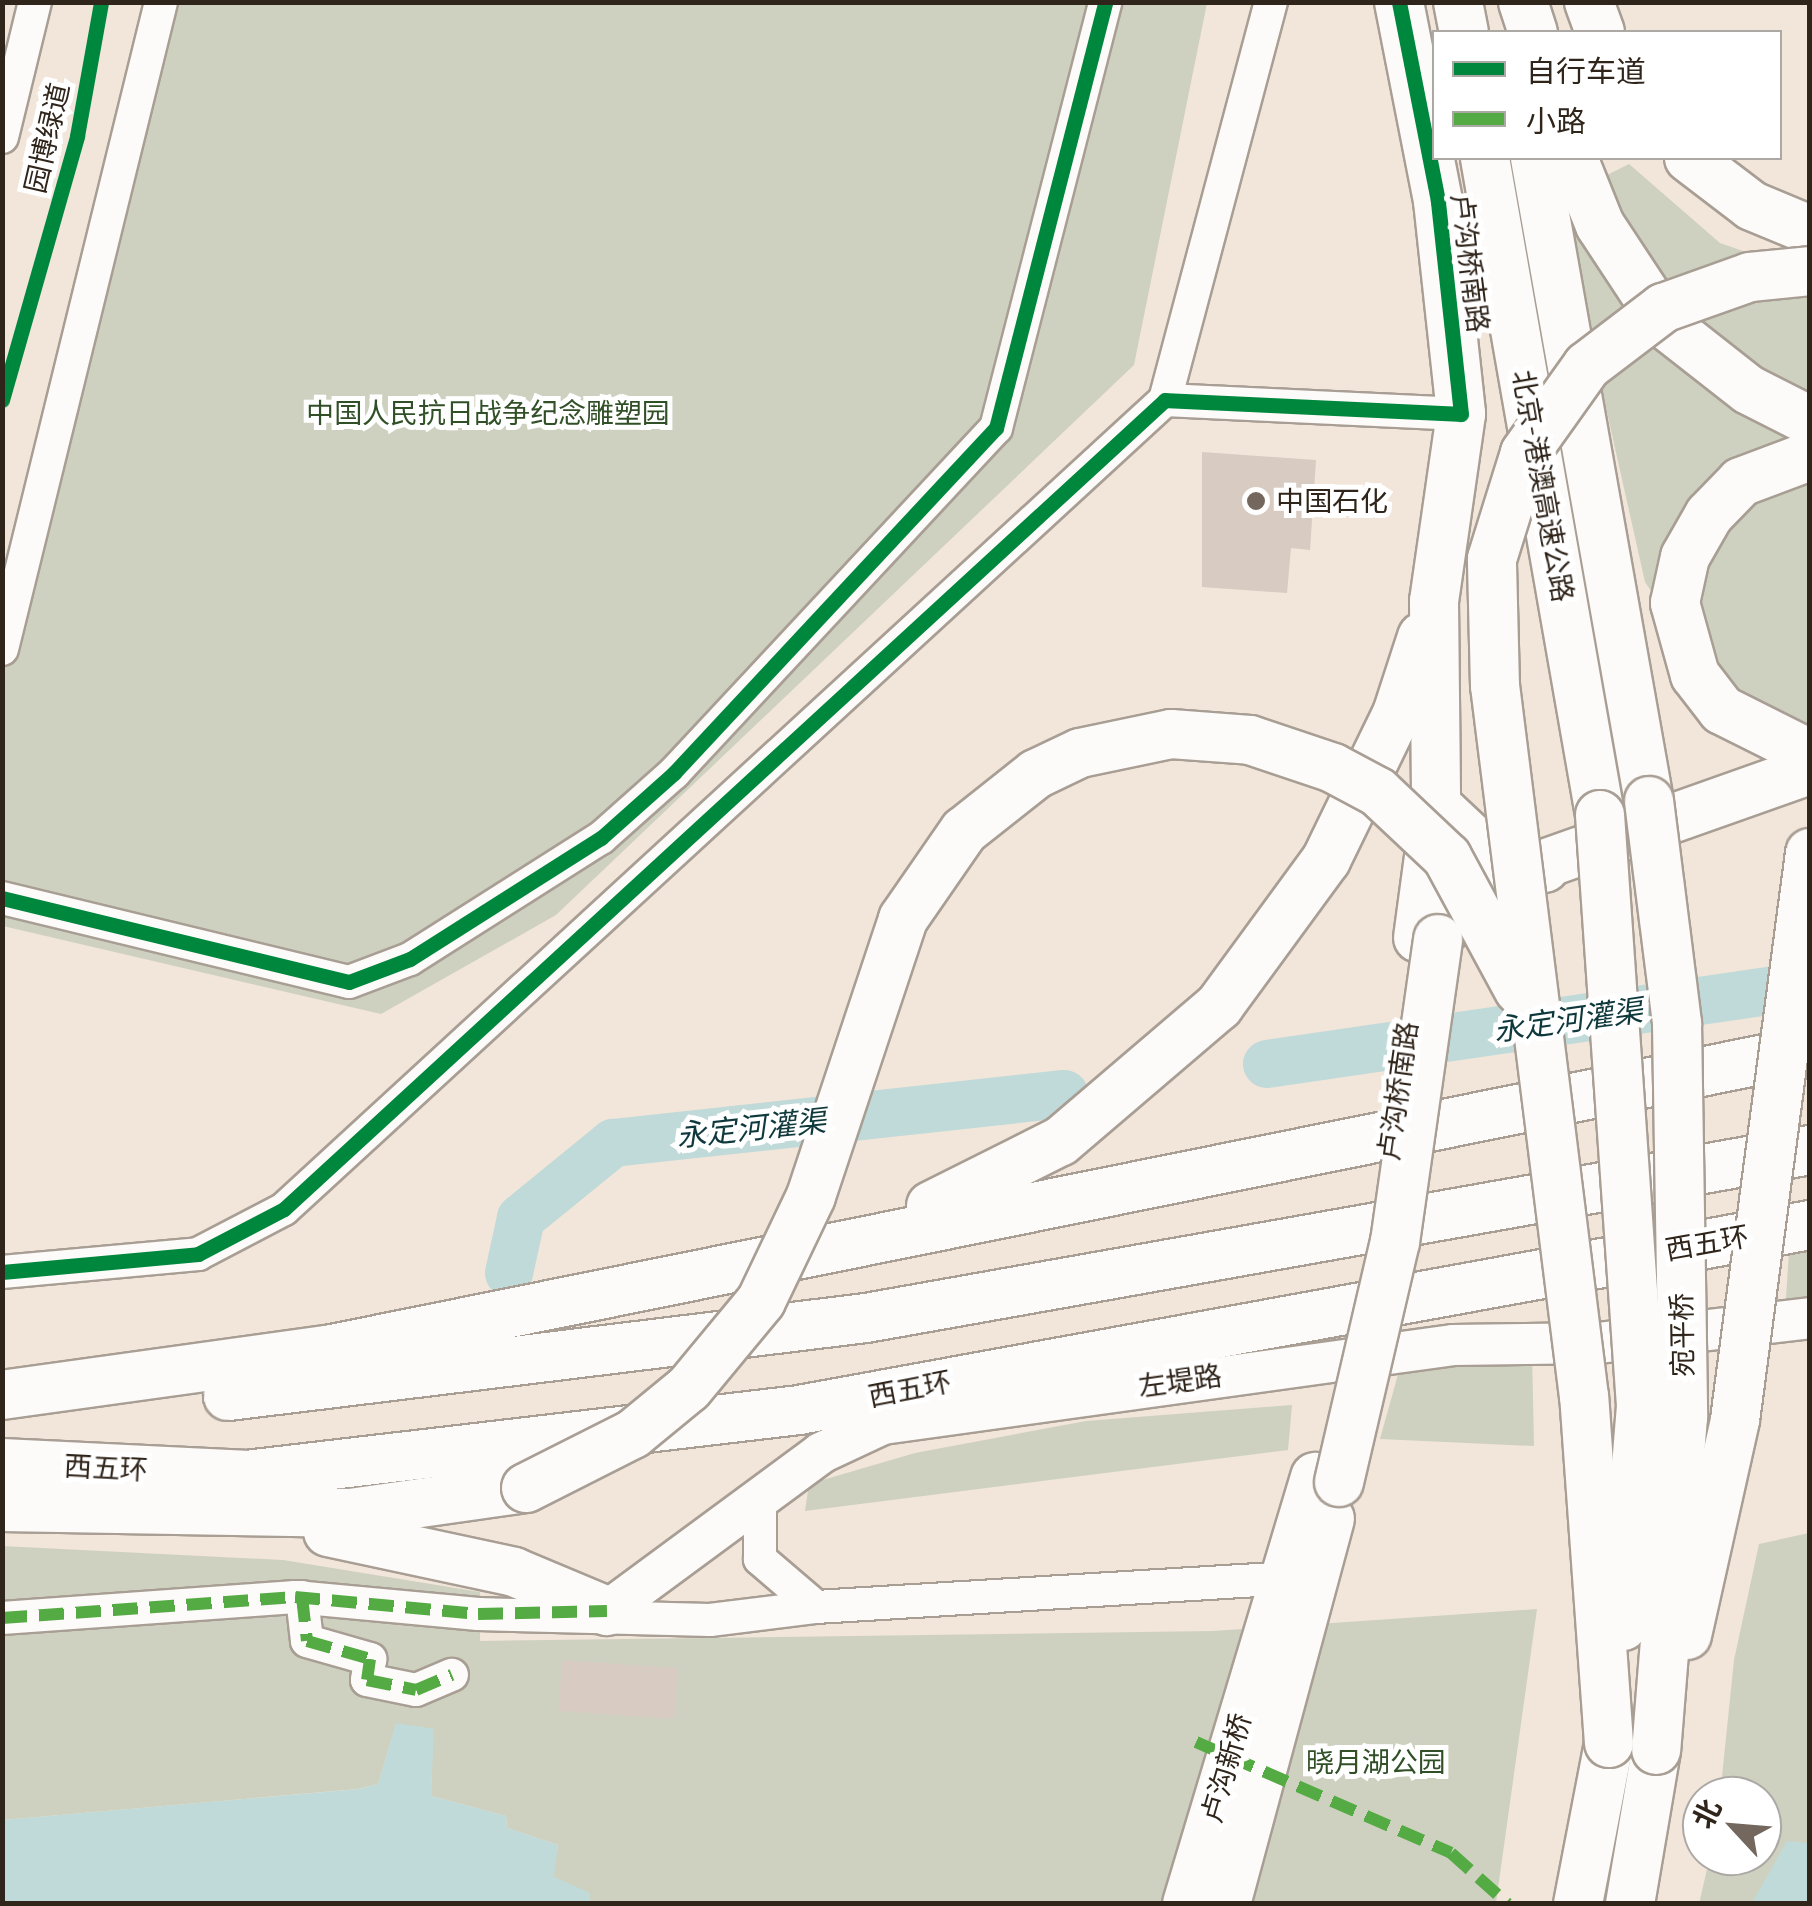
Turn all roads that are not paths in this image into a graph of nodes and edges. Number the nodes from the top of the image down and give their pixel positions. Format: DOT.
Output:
graph roads {
  1 [pos="36,2"];
  2 [pos="161,2"];
  3 [pos="1105,2"];
  4 [pos="1271,2"];
  5 [pos="1399,2"];
  6 [pos="1458,2"];
  7 [pos="1508,2"];
  8 [pos="1523,2"];
  9 [pos="1589,2"];
  10 [pos="1464,30"];
  11 [pos="1513,30"];
  12 [pos="1531,30"];
  13 [pos="1599,30"];
  14 [pos="2,137"];
  15 [pos="1486,160"];
  16 [pos="1535,160"];
  17 [pos="1574,160"];
  18 [pos="1693,160"];
  19 [pos="1810,230"];
  20 [pos="1810,271"];
  21 [pos="1165,400"];
  22 [pos="1462,414"];
  23 [pos="1810,421"];
  24 [pos="1810,456"];
  25 [pos="1434,601"];
  26 [pos="2,649"];
  27 [pos="1810,754"];
  28 [pos="1810,770"];
  29 [pos="1649,801"];
  30 [pos="1436,805"];
  31 [pos="1600,815"];
  32 [pos="1810,853"];
  33 [pos="1549,869"];
  34 [pos="2,898"];
  35 [pos="1428,939"];
  36 [pos="1810,1022"];
  37 [pos="1538,1030"];
  38 [pos="1810,1050"];
  39 [pos="1791,1140"];
  40 [pos="1810,1226"];
  41 [pos="840,1244"];
  42 [pos="2,1272"];
  43 [pos="1810,1318"];
  44 [pos="2,1398"];
  45 [pos="2,1462"];
  46 [pos="760,1496"];
  47 [pos="2,1507"];
  48 [pos="236,1514"];
  49 [pos="1300,1577"];
  50 [pos="302,1597"];
  51 [pos="816,1607"];
  52 [pos="607,1611"];
  53 [pos="2,1618"];
  54 [pos="1283,1636"];
  55 [pos="452,1675"];
  56 [pos="1609,1744"];
  57 [pos="1656,1750"];
  58 [pos="1188,1904"];
  59 [pos="1226,1904"];
  60 [pos="1578,1904"];
  61 [pos="1630,1904"];
  1 -- 14 [label="street"];
  2 -- 26 [label="street"];
  3 -- 34 [label="street"];
  4 -- 21 [label="street"];
  5 -- 22 [label="highway, 卢沟桥南路"];
  6 -- 10 [label="highway"];
  7 -- 11 [label="highway"];
  8 -- 12 [label="highway"];
  9 -- 13 [label="highway"];
  15 -- 31 [label="highway, 北京-港澳高速公路"];
  16 -- 29 [label="highway, 北京-港澳高速公路"];
  17 -- 23 [label="highway"];
  18 -- 19 [label="highway"];
  20 -- 37 [label="highway, bridge"];
  21 -- 22 [label="street"];
  21 -- 42 [label="street"];
  22 -- 25 [label="highway, 卢沟桥南路"];
  24 -- 27 [label="highway"];
  25 -- 30 [label="highway, 卢沟桥南路"];
  25 -- 41 [label="highway"];
  28 -- 33 [label="highway, 卢沟桥南路"];
  29 -- 57 [label="highway, 宛平桥, bridge"];
  30 -- 33 [label="highway"];
  30 -- 35 [label="highway, 卢沟桥南路"];
  31 -- 56 [label="highway, 宛平桥, bridge"];
  32 -- 39 [label="highway, bridge"];
  33 -- 35 [label="highway, 卢沟桥南路"];
  35 -- 49 [label="highway, 卢沟桥南路, bridge"];
  36 -- 39 [label="highway, bridge"];
  37 -- 48 [label="highway, bridge"];
  37 -- 56 [label="highway, bridge"];
  38 -- 41 [label="highway"];
  39 -- 44 [label="highway"];
  39 -- 57 [label="highway, bridge"];
  40 -- 45 [label="highway, 西五环"];
  41 -- 44 [label="highway"];
  43 -- 46 [label="main road, 左堤路"];
  46 -- 51 [label="street"];
  46 -- 52 [label="main road, 左堤路"];
  47 -- 48 [label="highway"];
  48 -- 52 [label="highway"];
  49 -- 51 [label="street"];
  49 -- 54 [label="highway, 卢沟桥南路"];
  50 -- 52 [label="street"];
  50 -- 53 [label="street"];
  50 -- 55 [label="street"];
  51 -- 52 [label="street"];
  54 -- 58 [label="highway, 卢沟新桥"];
  54 -- 59 [label="highway, 卢沟新桥"];
  56 -- 60 [label="highway"];
  57 -- 61 [label="highway"];
}
